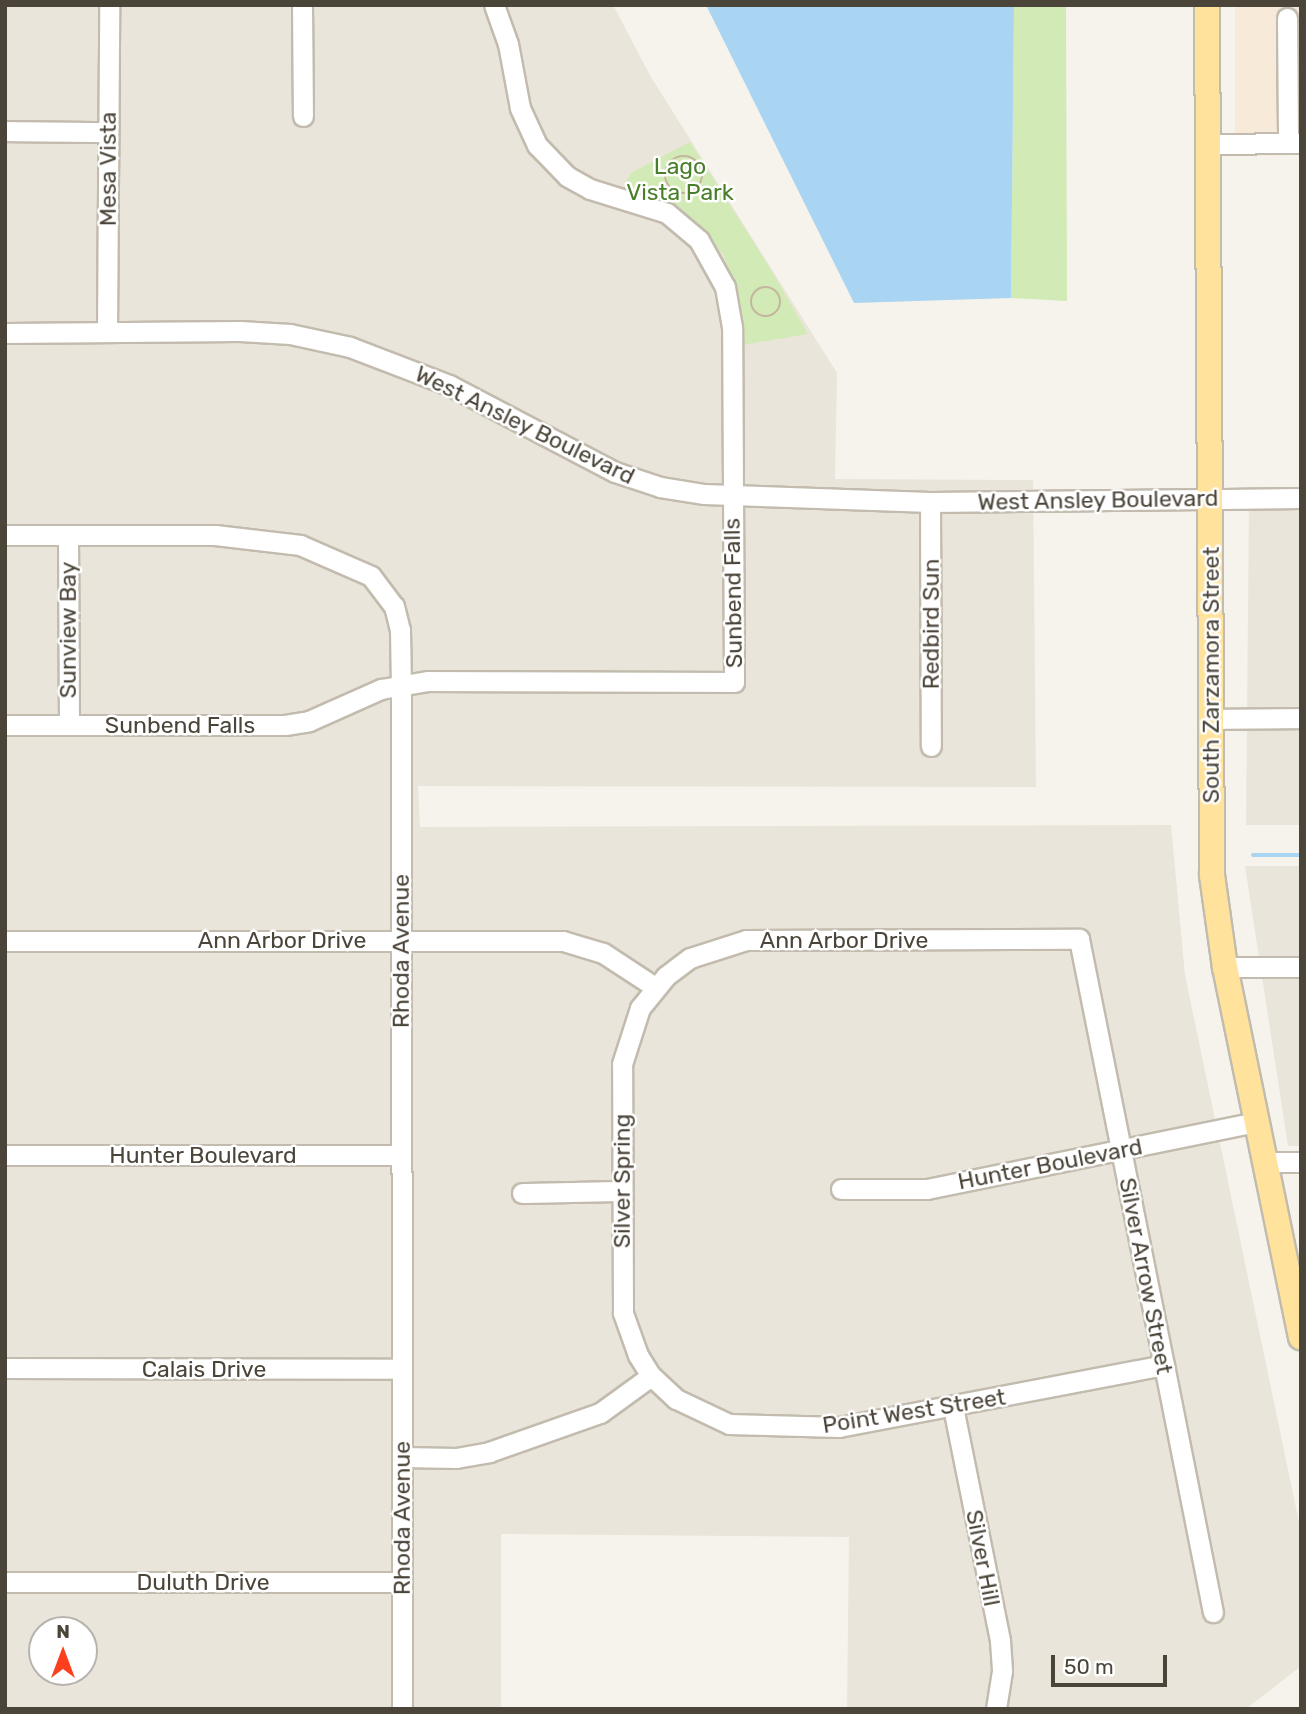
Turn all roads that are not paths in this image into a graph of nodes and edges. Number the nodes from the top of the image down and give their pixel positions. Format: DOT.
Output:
graph roads {
  1 [pos="109,5"];
  2 [pos="302,5"];
  3 [pos="494,5"];
  4 [pos="1207,5"];
  5 [pos="1287,18"];
  6 [pos="303,116"];
  7 [pos="5,131"];
  8 [pos="108,132"];
  9 [pos="1294,143"];
  10 [pos="1208,144"];
  11 [pos="107,332"];
  12 [pos="5,333"];
  13 [pos="731,496"];
  14 [pos="1210,498"];
  15 [pos="1301,498"];
  16 [pos="930,502"];
  17 [pos="5,535"];
  18 [pos="68,535"];
  19 [pos="401,685"];
  20 [pos="1210,719"];
  21 [pos="1301,719"];
  22 [pos="5,725"];
  23 [pos="69,725"];
  24 [pos="931,746"];
  25 [pos="1079,939"];
  26 [pos="401,940"];
  27 [pos="5,941"];
  28 [pos="1225,967"];
  29 [pos="1301,967"];
  30 [pos="655,987"];
  31 [pos="1257,1122"];
  32 [pos="1121,1150"];
  33 [pos="401,1154"];
  34 [pos="5,1155"];
  35 [pos="1265,1162"];
  36 [pos="1301,1162"];
  37 [pos="841,1189"];
  38 [pos="621,1191"];
  39 [pos="522,1193"];
  40 [pos="1301,1337"];
  41 [pos="1164,1365"];
  42 [pos="5,1368"];
  43 [pos="402,1369"];
  44 [pos="651,1376"];
  45 [pos="953,1407"];
  46 [pos="402,1457"];
  47 [pos="5,1582"];
  48 [pos="402,1582"];
  49 [pos="1213,1612"];
  50 [pos="402,1709"];
  51 [pos="996,1709"];
  1 -- 8 [label="street, Mesa Vista"];
  2 -- 6 [label="street"];
  3 -- 13 [label="street, Sunbend Falls"];
  4 -- 10 [label="main road, South Zarzamora Street"];
  5 -- 9 [label="street"];
  7 -- 8 [label="street"];
  8 -- 11 [label="street, Mesa Vista"];
  9 -- 10 [label="street"];
  10 -- 14 [label="main road, South Zarzamora Street"];
  11 -- 12 [label="street, West Ansley Boulevard"];
  11 -- 13 [label="street, West Ansley Boulevard"];
  13 -- 16 [label="street, West Ansley Boulevard"];
  13 -- 19 [label="street, Sunbend Falls"];
  14 -- 15 [label="street, West Ansley Boulevard"];
  14 -- 16 [label="street, West Ansley Boulevard"];
  14 -- 20 [label="main road, South Zarzamora Street"];
  16 -- 24 [label="street, Redbird Sun"];
  17 -- 18 [label="street, Rhoda Avenue"];
  18 -- 19 [label="street, Rhoda Avenue"];
  18 -- 23 [label="street, Sunview Bay"];
  19 -- 23 [label="street, Sunbend Falls"];
  19 -- 26 [label="street, Rhoda Avenue"];
  20 -- 21 [label="street"];
  20 -- 28 [label="main road, South Zarzamora Street"];
  22 -- 23 [label="street, Sunbend Falls"];
  25 -- 30 [label="street, Ann Arbor Drive"];
  25 -- 32 [label="street, Silver Arrow Street"];
  26 -- 27 [label="street, Ann Arbor Drive"];
  26 -- 30 [label="street, Ann Arbor Drive"];
  26 -- 33 [label="street, Rhoda Avenue"];
  28 -- 29 [label="street"];
  28 -- 31 [label="main road, South Zarzamora Street"];
  30 -- 38 [label="street, Silver Spring"];
  31 -- 32 [label="street, Hunter Boulevard"];
  31 -- 35 [label="main road, South Zarzamora Street"];
  32 -- 37 [label="street, Hunter Boulevard"];
  32 -- 41 [label="street, Silver Arrow Street"];
  33 -- 34 [label="street, Hunter Boulevard"];
  33 -- 43 [label="street, Rhoda Avenue"];
  35 -- 36 [label="street"];
  35 -- 40 [label="main road, South Zarzamora Street"];
  38 -- 39 [label="street"];
  38 -- 44 [label="street, Silver Spring"];
  41 -- 45 [label="street, Point West Street"];
  41 -- 49 [label="street, Silver Arrow Street"];
  42 -- 43 [label="street, Calais Drive"];
  43 -- 46 [label="street, Rhoda Avenue"];
  44 -- 45 [label="street, Point West Street"];
  44 -- 46 [label="street"];
  45 -- 51 [label="street, Silver Hill"];
  46 -- 48 [label="street, Rhoda Avenue"];
  47 -- 48 [label="street, Duluth Drive"];
  48 -- 50 [label="street, Rhoda Avenue"];
}
